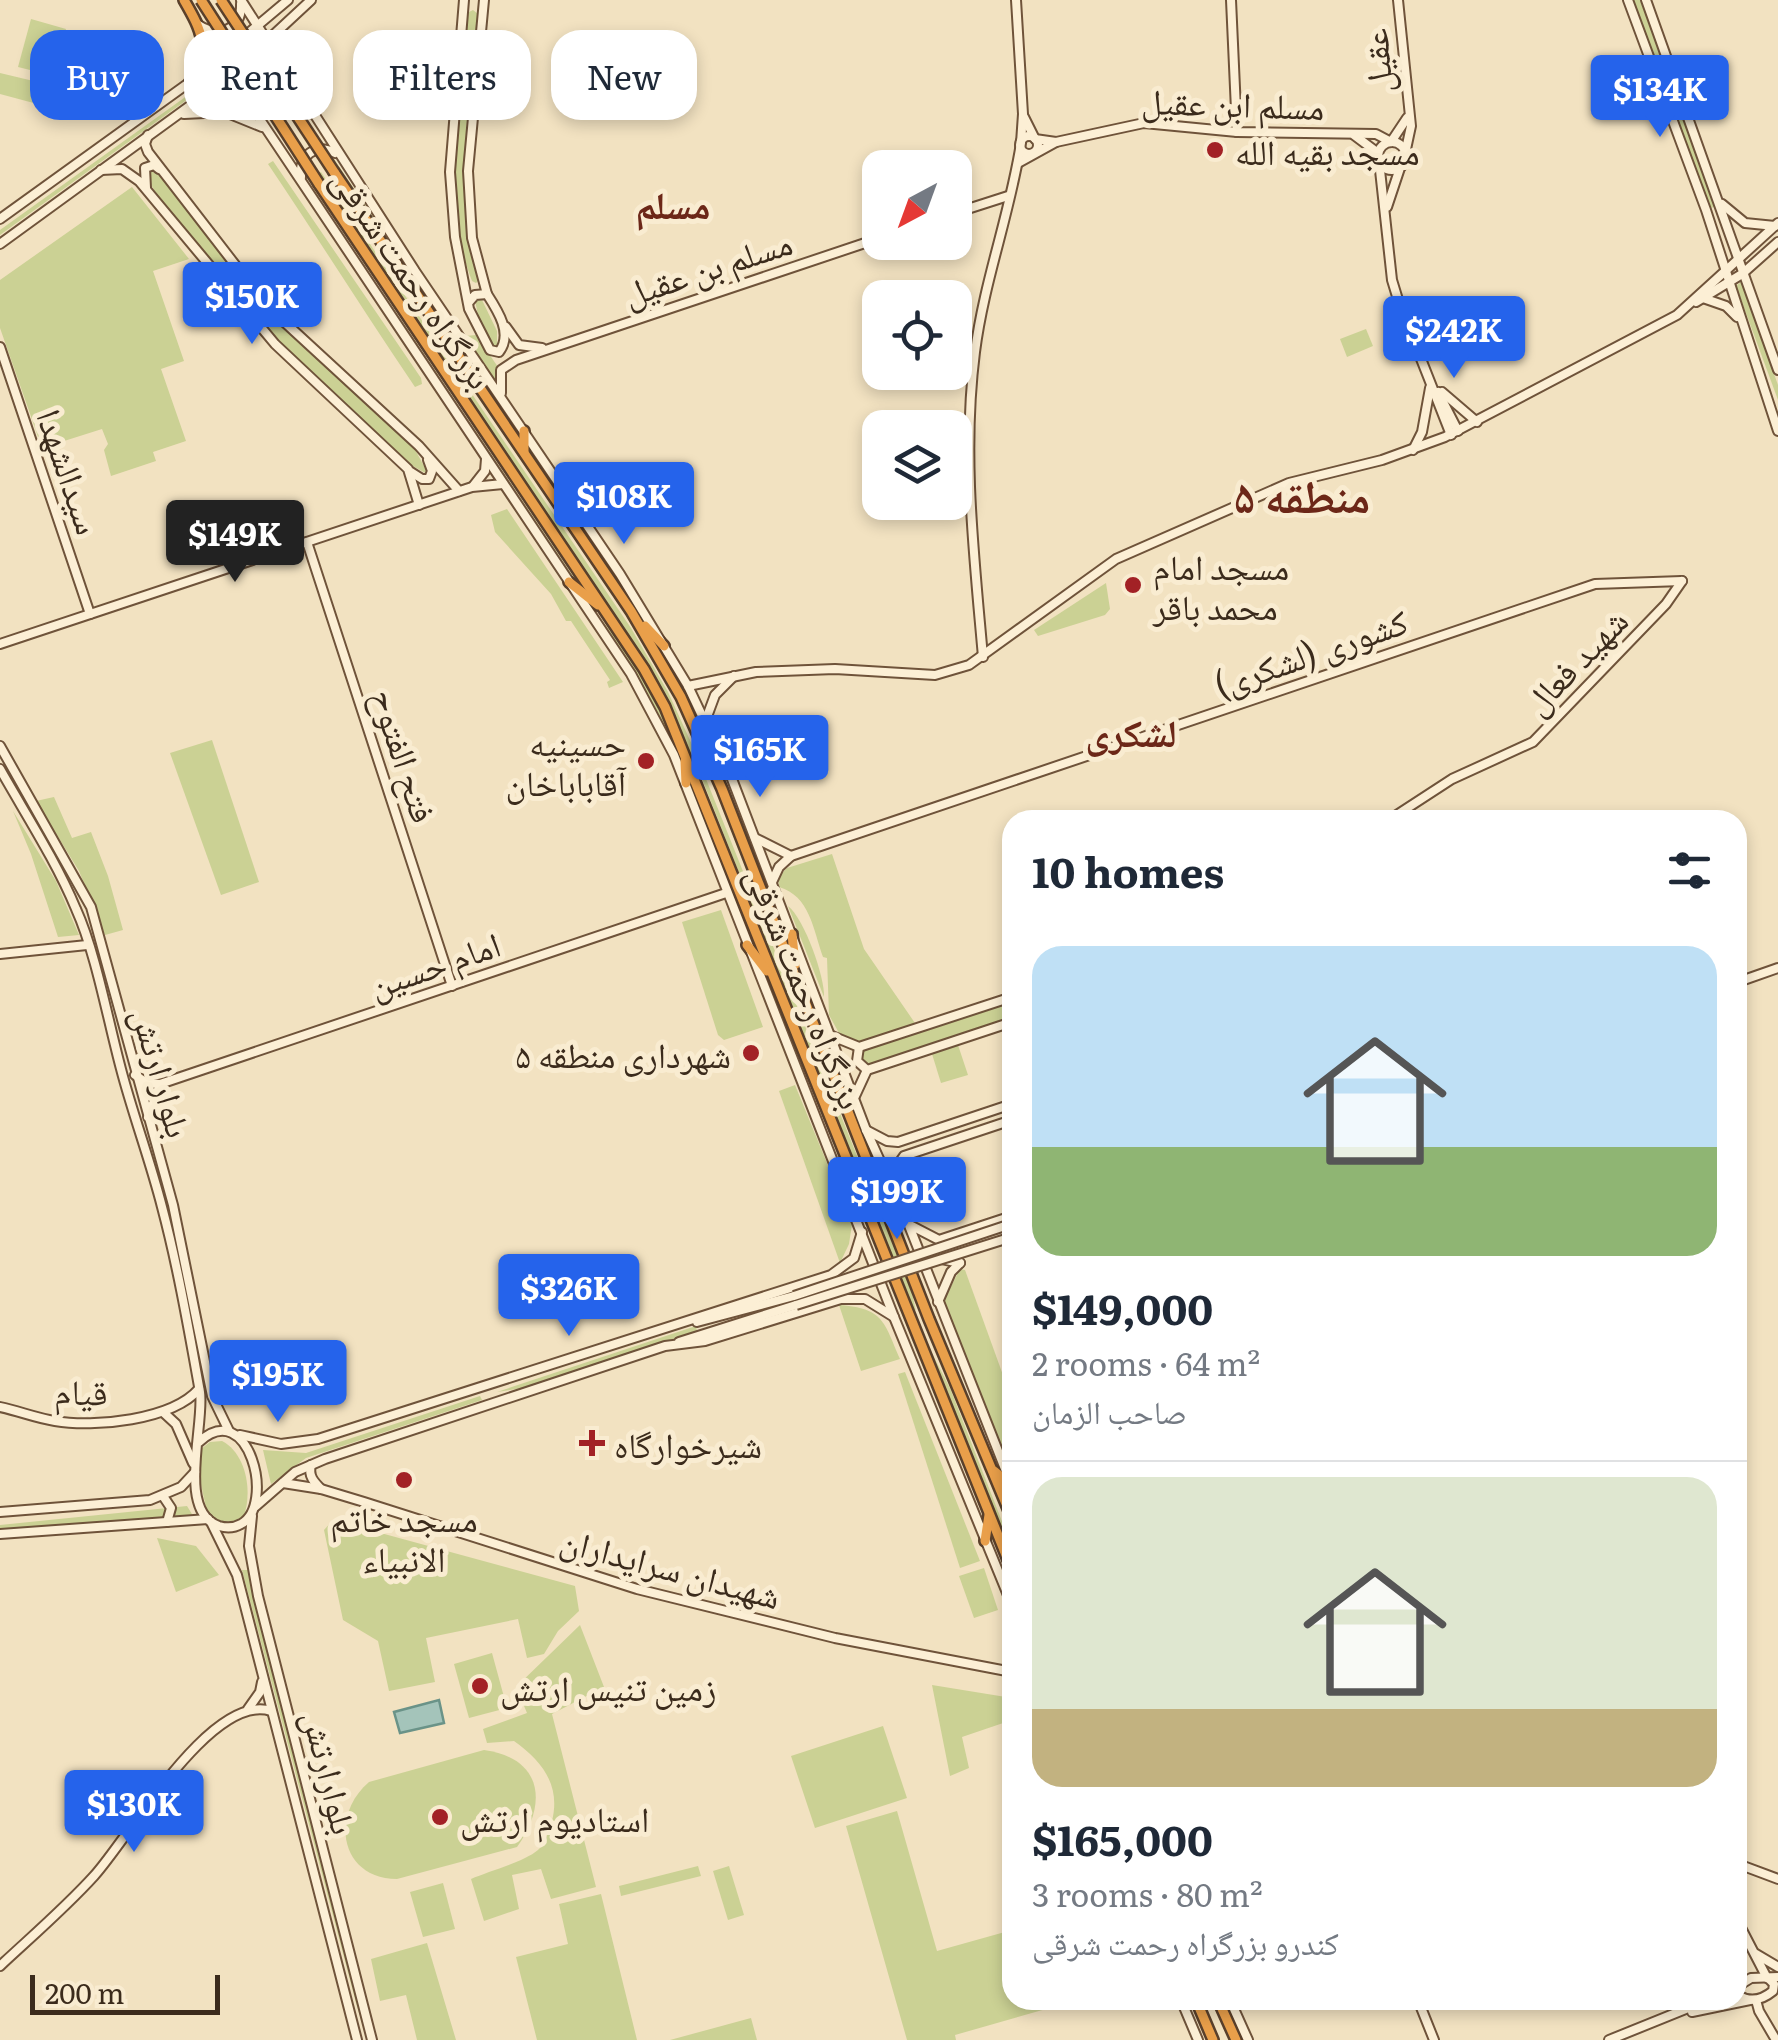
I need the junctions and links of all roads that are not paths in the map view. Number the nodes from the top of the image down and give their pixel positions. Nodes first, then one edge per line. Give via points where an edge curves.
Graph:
1 (184, 0) edge
2 (201, 0) edge
3 (222, 0) edge
4 (241, 0) edge
5 (288, 0) edge
6 (311, 0) edge
7 (1016, 0) edge
8 (1231, 0) edge
9 (1398, 0) edge
10 (1628, 0) edge
11 (1646, 0) edge
12 (464, 2) edge
13 (484, 2) edge
14 (198, 24) junction
15 (257, 26) junction
16 (199, 30) edge
17 (252, 30) edge
18 (259, 30) edge
19 (279, 30) edge
20 (184, 86) edge
21 (184, 111) edge
22 (1023, 114) junction
23 (1407, 118) junction
24 (172, 120) junction
25 (262, 120) edge
26 (317, 120) edge
27 (268, 132) junction
28 (1237, 132) junction
29 (1350, 133) junction
30 (148, 135) junction
31 (1035, 138) junction
32 (1056, 142) junction
33 (1391, 142) junction
34 (1021, 144) junction
35 (1034, 152) junction
36 (1406, 154) junction
37 (1378, 157) junction
38 (342, 160) junction
39 (1018, 163) junction
40 (1401, 166) junction
41 (101, 170) junction
42 (163, 172) junction
43 (304, 186) junction
44 (146, 189) junction
45 (1008, 196) junction
46 (1718, 200) junction
47 (972, 208) edge
48 (1706, 210) junction
49 (1386, 212) junction
50 (0, 218) edge
51 (1776, 225) edge
52 (1778, 242) edge
53 (0, 244) edge
54 (862, 244) edge
55 (1737, 259) junction
56 (1724, 269) junction
57 (1742, 274) junction
58 (464, 282) junction
59 (484, 282) junction
60 (1729, 284) junction
61 (488, 294) junction
62 (1703, 298) junction
63 (468, 303) junction
64 (1688, 306) junction
65 (500, 316) junction
66 (472, 319) junction
67 (1740, 320) junction
68 (454, 328) junction
69 (0, 347) edge
70 (551, 348) junction
71 (499, 352) junction
72 (502, 370) junction
73 (1778, 370) edge
74 (1432, 383) junction
75 (505, 403) junction
76 (1476, 422) junction
77 (524, 430) junction
78 (1778, 431) edge
79 (1455, 433) junction
80 (420, 446) junction
81 (1413, 450) junction
82 (524, 454) junction
83 (486, 459) junction
84 (408, 469) junction
85 (503, 484) junction
86 (472, 487) junction
87 (459, 491) junction
88 (419, 504) junction
89 (307, 542) junction
90 (1682, 581) joint
91 (569, 582) junction
92 (604, 610) junction
93 (631, 612) junction
94 (90, 614) junction
95 (0, 644) edge
96 (664, 646) junction
97 (983, 656) junction
98 (734, 676) junction
99 (688, 686) junction
100 (705, 722) junction
101 (0, 746) edge
102 (684, 753) junction
103 (0, 770) edge
104 (686, 783) junction
105 (1404, 810) edge
106 (754, 837) junction
107 (791, 856) junction
108 (772, 882) junction
109 (726, 893) junction
110 (792, 934) junction
111 (87, 945) junction
112 (747, 945) junction
113 (0, 954) edge
114 (1778, 968) edge
115 (796, 977) junction
116 (1747, 979) edge
117 (776, 982) junction
118 (452, 986) junction
119 (1002, 1000) edge
120 (1002, 1025) edge
121 (831, 1036) junction
122 (859, 1047) junction
123 (867, 1070) junction
124 (135, 1075) junction
125 (160, 1084) junction
126 (855, 1096) junction
127 (1002, 1108) edge
128 (148, 1116) junction
129 (978, 1116) junction
130 (1002, 1123) edge
131 (984, 1129) junction
132 (866, 1130) junction
133 (898, 1142) junction
134 (904, 1156) junction
135 (848, 1164) junction
136 (891, 1186) junction
137 (855, 1212) junction
138 (1002, 1219) edge
139 (908, 1223) junction
140 (1002, 1228) edge
141 (862, 1232) junction
142 (948, 1237) junction
143 (1002, 1239) edge
144 (831, 1276) junction
145 (841, 1299) junction
146 (795, 1300) junction
147 (938, 1302) junction
148 (894, 1318) junction
149 (929, 1319) junction
150 (913, 1325) junction
151 (664, 1329) junction
152 (665, 1346) junction
153 (486, 1385) junction
154 (199, 1389) junction
155 (492, 1404) junction
156 (0, 1407) edge
157 (200, 1408) junction
158 (217, 1408) junction
159 (163, 1412) junction
160 (233, 1433) junction
161 (199, 1442) junction
162 (1002, 1461) edge
163 (310, 1465) junction
164 (194, 1468) junction
165 (992, 1470) junction
166 (1002, 1478) edge
167 (283, 1483) junction
168 (321, 1489) junction
169 (1002, 1494) edge
170 (163, 1496) junction
171 (254, 1511) junction
172 (0, 1512) edge
173 (989, 1512) junction
174 (210, 1521) junction
175 (167, 1522) junction
176 (0, 1534) edge
177 (985, 1541) junction
178 (1002, 1545) edge
179 (254, 1573) junction
180 (237, 1575) junction
181 (1002, 1582) edge
182 (1002, 1670) edge
183 (263, 1677) junction
184 (272, 1711) junction
185 (245, 1712) junction
186 (1747, 1867) edge
187 (1778, 1879) edge
188 (1747, 1939) edge
189 (1754, 1952) junction
190 (0, 1966) edge
191 (1778, 1967) edge
192 (1772, 1978) edge
193 (1747, 1980) edge
194 (1776, 1992) edge
195 (1747, 1998) edge
196 (1753, 2000) junction
197 (1747, 2001) edge
198 (1185, 2010) edge
199 (1200, 2010) edge
200 (1223, 2010) edge
201 (1234, 2010) edge
202 (1422, 2010) edge
203 (1687, 2010) edge
204 (1699, 2010) edge
205 (1678, 2014) junction
206 (1230, 2024) junction
207 (1211, 2037) edge
208 (357, 2040) edge
209 (372, 2040) edge
210 (1198, 2040) edge
211 (1236, 2040) edge
212 (1247, 2040) edge
213 (1434, 2040) edge
214 (1609, 2040) edge
215 (1776, 2040) edge

1 - 14 highway
2 - 92 highway, بزرگراه رحمت شرقی, bridge
3 - 82 highway, بزرگراه رحمت شرقی, bridge
4 - 14 main road via 241,16 227,30 210,32
4 - 15 main road
5 - 15 main road
6 - 19 main road
7 - 22 main road
8 - 28 main road
9 - 23 main road, عقیل
10 - 48 main road
11 - 46 main road
12 - 13 main road
12 - 58 main road via 450,172
13 - 59 main road via 468,171 472,238
14 - 16 highway
15 - 17 main road
15 - 18 main road
20 - 50 main road
21 - 24 main road
22 - 31 main road
22 - 34 main road
23 - 33 main road
23 - 36 main road, عقیل
24 - 27 main road via 225,112
24 - 30 main road
25 - 27 main road
26 - 38 main road
27 - 43 main road
28 - 29 main road, مسلم ابن عقیل
28 - 32 main road, مسلم ابن عقیل via 1144,123
29 - 33 main road, مسلم ابن عقیل
29 - 37 main road
30 - 41 main road
30 - 42 main road via 148,152
31 - 32 main road
31 - 34 main road
31 - 35 main road
32 - 35 main road
33 - 36 main road
33 - 37 main road
34 - 35 main road
34 - 39 main road
35 - 39 main road
36 - 40 main road
37 - 40 main road via 1388,169
37 - 49 main road
38 - 43 main road via 325,149 308,153 301,164
38 - 68 main road
39 - 45 main road
40 - 49 main road
41 - 44 main road via 122,169
41 - 53 main road
42 - 44 main road via 144,168
42 - 80 main road via 267,306
43 - 83 main road
44 - 84 main road via 274,344
45 - 47 main road
45 - 97 main road via 981,318 968,422
46 - 48 main road via 1717,213
46 - 51 main road via 1745,223
46 - 55 main road
48 - 56 main road
49 - 74 main road via 1392,280
51 - 55 main road
52 - 57 main road
54 - 70 main road, مسلم بن عقیل
55 - 56 main road
55 - 57 main road
56 - 60 main road
56 - 64 main road
57 - 60 main road
57 - 73 main road
58 - 59 main road via 474,288
58 - 63 main road
59 - 61 main road
60 - 62 main road
60 - 67 main road
61 - 63 main road via 475,294
61 - 65 main road
62 - 64 main road
62 - 67 main road
63 - 66 main road
64 - 76 main road
65 - 70 main road via 520,345
65 - 71 main road via 506,336
66 - 68 main road via 466,331
66 - 71 main road via 490,350
67 - 78 main road
68 - 75 main road
69 - 94 main road, سیدالشهدا
70 - 72 main road, مسلم بن عقیل
71 - 72 main road
72 - 75 main road
74 - 76 main road
74 - 79 main road
74 - 81 main road
75 - 77 main road
76 - 79 main road
77 - 82 highway
77 - 96 main road
79 - 81 main road
80 - 84 main road via 431,476 422,479
80 - 87 main road
81 - 97 main road via 1289,483 1116,559
82 - 93 highway, بزرگراه رحمت شرقی
83 - 85 main road
83 - 86 main road
84 - 88 main road
85 - 86 main road
85 - 91 main road
86 - 87 main road
87 - 88 main road
88 - 89 main road
89 - 94 main road
89 - 118 main road, فتح الفتوح
90 - 105 main road, شهید فعال via 1534,742 1452,779
90 - 107 main road, کشوری (لشکری) via 1594,584
91 - 92 highway
91 - 104 main road via 636,683
92 - 102 highway, بزرگراه رحمت شرقی via 644,669
93 - 96 highway
93 - 115 highway, بزرگراه رحمت شرقی via 682,697
94 - 95 main road
96 - 99 main road
97 - 98 main road via 935,674 834,669
98 - 99 main road
98 - 100 main road via 715,695
99 - 100 main road
100 - 106 main road
101 - 124 main road, بلوار ارتش via 90,907
102 - 104 highway
102 - 117 highway, بزرگراه رحمت شرقی
103 - 111 main road, بلوار ارتش via 68,891
104 - 109 main road
106 - 107 main road
106 - 108 main road
107 - 108 main road
108 - 110 main road
109 - 112 main road
109 - 118 main road, امام حسین
110 - 115 highway
110 - 121 main road
111 - 113 main road
111 - 154 main road, بلوار ارتش via 162,1208
112 - 117 highway
112 - 137 main road
114 - 116 main road
115 - 149 highway, بزرگراه رحمت شرقی
117 - 135 highway, بزرگراه رحمت شرقی
118 - 125 main road, امام حسین
119 - 122 main road
120 - 123 main road
121 - 122 main road
121 - 126 main road
122 - 123 main road via 857,1062
123 - 126 main road
124 - 125 main road
124 - 128 main road, بلوار ارتش
125 - 128 main road
126 - 132 main road
127 - 129 main road
128 - 158 main road, بلوار ارتش
129 - 131 main road
129 - 133 main road
130 - 131 main road
131 - 134 main road
132 - 133 main road
132 - 136 main road
133 - 134 main road
134 - 136 main road
135 - 137 highway
135 - 150 highway, بزرگراه رحمت شرقی
136 - 139 main road
137 - 141 main road
138 - 142 main road
139 - 142 main road via 932,1239
139 - 147 main road
140 - 146 main road, bridge
141 - 144 main road via 854,1258
141 - 148 main road
142 - 147 main road via 938,1254 960,1263
143 - 146 main road, bridge
144 - 145 main road via 854,1282 855,1290
144 - 151 main road
145 - 148 main road via 865,1299
145 - 152 main road via 705,1341
146 - 151 main road
146 - 152 main road
147 - 162 main road
148 - 177 main road
149 - 150 highway
149 - 165 highway, بزرگراه رحمت شرقی
150 - 173 highway, بزرگراه رحمت شرقی
151 - 153 main road
152 - 155 main road
153 - 155 main road
153 - 160 main road via 300,1443
154 - 157 main road, بلوار ارتش
154 - 159 main road, قیام
155 - 163 main road
156 - 159 main road, قیام via 84,1424
157 - 158 main road via 208,1419
157 - 161 main road, بلوار ارتش
158 - 160 main road, بلوار ارتش
159 - 164 main road via 176,1424
160 - 161 main road via 218,1431
160 - 171 main road via 250,1455
161 - 164 main road
163 - 167 main road
163 - 168 main road
164 - 170 main road
164 - 174 main road
165 - 166 highway
165 - 169 highway, بزرگراه رحمت شرقی
167 - 168 main road, شهیدان سرایداران
167 - 171 main road
168 - 182 main road, شهیدان سرایداران via 636,1589 834,1638
170 - 172 main road
170 - 175 main road via 170,1508
171 - 174 main road via 233,1528
171 - 179 main road, بلوارارتش
173 - 177 highway
173 - 178 highway, بزرگراه رحمت شرقی
174 - 175 main road
174 - 180 main road
175 - 176 main road
177 - 181 main road
179 - 180 main road via 245,1564
179 - 209 main road, بلوارارتش
180 - 183 main road
183 - 184 main road
183 - 185 main road
184 - 185 main road
184 - 208 main road
185 - 190 main road via 197,1744 96,1874
186 - 187 main road
188 - 189 main road
189 - 191 main road
189 - 192 main road
192 - 193 main road
192 - 194 main road
194 - 196 main road
195 - 196 main road
196 - 197 main road
196 - 215 main road
198 - 210 main road
199 - 207 highway
200 - 206 highway
201 - 212 main road
202 - 213 main road
203 - 205 main road
204 - 205 main road
205 - 214 main road
206 - 211 highway
206 - 212 highway

